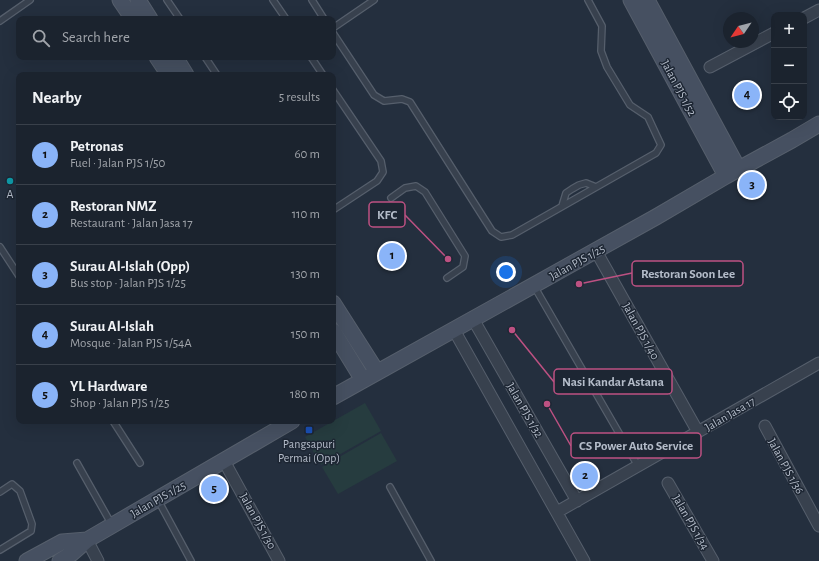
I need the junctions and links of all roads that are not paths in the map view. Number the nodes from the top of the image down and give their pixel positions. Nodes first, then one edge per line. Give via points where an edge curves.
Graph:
1 (30, 0) edge
2 (120, 0) edge
3 (138, 0) edge
4 (167, 0) edge
5 (273, 0) edge
6 (312, 0) edge
7 (374, 0) edge
8 (588, 0) edge
9 (631, 0) edge
10 (647, 0) edge
11 (819, 10) edge
12 (131, 16) edge
13 (148, 16) edge
14 (178, 16) edge
15 (284, 16) edge
16 (322, 16) edge
17 (807, 16) edge
18 (0, 20) edge
19 (336, 26) edge
20 (771, 36) edge
21 (336, 38) edge
22 (159, 60) edge
23 (177, 60) edge
24 (207, 60) edge
25 (313, 60) edge
26 (710, 67) dead end
27 (167, 72) edge
28 (184, 72) edge
29 (215, 72) edge
30 (321, 72) edge
31 (336, 94) edge
32 (819, 124) edge
33 (733, 173) junction
34 (596, 187) junction
35 (391, 198) dead end
36 (562, 206) junction
37 (336, 208) edge
38 (0, 246) edge
39 (596, 251) junction
40 (16, 271) edge
41 (447, 278) dead end
42 (534, 285) junction
43 (336, 308) edge
44 (473, 319) junction
45 (454, 330) junction
46 (336, 336) edge
47 (819, 363) edge
48 (377, 372) junction
49 (363, 380) junction
50 (336, 395) edge
51 (115, 424) edge
52 (287, 424) edge
53 (765, 426) dead end
54 (698, 432) junction
55 (224, 460) junction
56 (77, 463) dead end
57 (140, 463) dead end
58 (638, 466) junction
59 (668, 483) dead end
60 (390, 487) dead end
61 (0, 492) edge
62 (158, 500) junction
63 (577, 501) junction
64 (557, 512) junction
65 (112, 526) junction
66 (819, 526) edge
67 (86, 540) junction
68 (0, 550) edge
69 (27, 561) edge
70 (60, 561) edge
71 (98, 561) edge
72 (191, 561) edge
73 (279, 561) edge
74 (431, 561) edge
75 (584, 561) edge
76 (713, 561) edge

1 - 18 lane
2 - 12 main road
3 - 13 main road
4 - 14 lane
5 - 15 lane
6 - 16 lane
7 - 19 lane
8 - 34 lane via 602,26 601,51 607,67 630,105 648,117 661,145 656,153
9 - 33 main road, Jalan PJS 1/52
10 - 33 main road, Jalan PJS 1/52
11 - 17 street
20 - 26 street
21 - 36 lane via 374,95 384,101 402,99 410,102 492,231 501,237 512,235
22 - 27 main road
23 - 28 main road
24 - 29 lane
25 - 30 lane
31 - 37 lane via 381,161 383,172 377,181
32 - 33 main road, Jalan PJS 1/25
33 - 39 main road, Jalan PJS 1/25
34 - 36 lane
34 - 36 lane via 579,185 566,193
35 - 41 lane via 405,188 416,186 425,192 465,256 463,267
38 - 40 lane
39 - 42 main road, Jalan PJS 1/25
39 - 54 street, Jalan PJS 1/40
42 - 44 main road, Jalan PJS 1/25
42 - 58 lane
43 - 48 main road
44 - 45 main road, Jalan PJS 1/25
44 - 63 street, Jalan PJS 1/32
45 - 48 main road, Jalan PJS 1/25
45 - 64 street, Jalan PJS 1/32
46 - 49 main road
47 - 54 street, Jalan Jasa 17
48 - 49 main road, Jalan PJS 1/25
49 - 50 main road, Jalan PJS 1/25
51 - 57 lane
52 - 55 main road, Jalan PJS 1/25
53 - 66 street, Jalan PJS 1/36
54 - 58 street, Jalan Jasa 17
55 - 62 main road, Jalan PJS 1/25
55 - 73 street, Jalan PJS 1/30
56 - 65 lane
58 - 63 street, Jalan Jasa 17
59 - 76 street, Jalan PJS 1/34
60 - 74 lane
61 - 68 lane via 12,484 20,492 32,524 31,531
62 - 65 main road, Jalan PJS 1/25
62 - 72 lane
63 - 64 street, Jalan Jasa 17
64 - 75 street, Jalan PJS 1/32
65 - 67 main road, Jalan PJS 1/25
67 - 69 main road, Jalan PJS 1/25 via 62,542
67 - 70 main road, Jalan PJS 1/25
67 - 71 street

